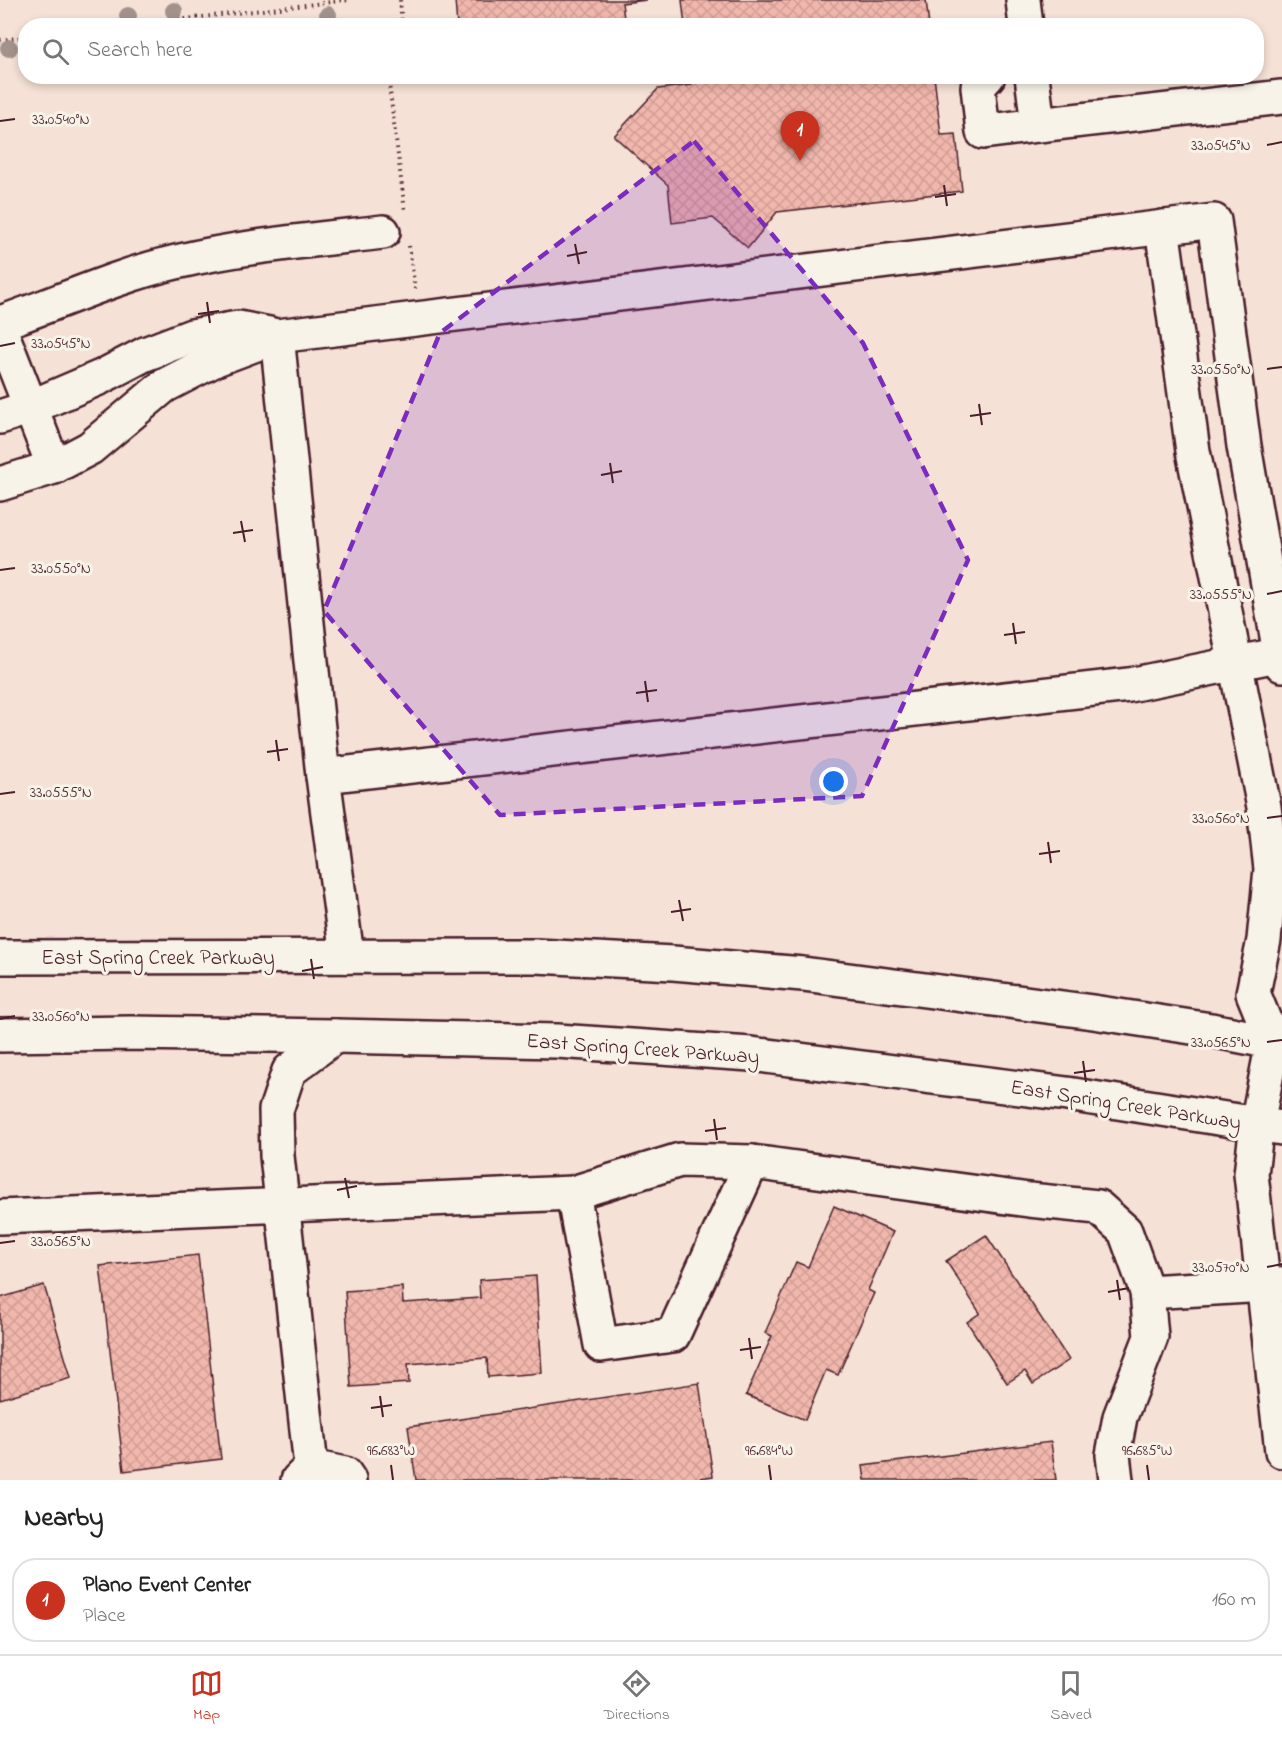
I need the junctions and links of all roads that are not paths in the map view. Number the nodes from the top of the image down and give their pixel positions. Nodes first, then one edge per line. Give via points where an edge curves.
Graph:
1 (1023, 0) edge
2 (1025, 18) edge
3 (981, 84) edge
4 (1033, 84) edge
5 (1282, 97) edge
6 (1038, 125) junction
7 (1162, 227) junction
8 (400, 232) road end
9 (0, 323) edge
10 (0, 329) edge
11 (277, 336) junction
12 (31, 407) junction
13 (0, 417) edge
14 (54, 467) junction
15 (0, 484) edge
16 (1281, 658) edge
17 (1234, 664) junction
18 (323, 776) junction
19 (347, 956) junction
20 (0, 957) edge
21 (0, 1035) edge
22 (335, 1035) junction
23 (1279, 1039) edge
24 (1270, 1126) edge
25 (753, 1162) junction
26 (573, 1192) junction
27 (283, 1206) junction
28 (0, 1216) edge
29 (1273, 1285) edge
30 (1147, 1292) junction
31 (1282, 1451) edge
32 (304, 1474) edge
33 (349, 1480) edge
34 (1116, 1480) edge

1 - 2 main road
3 - 6 main road via 983,132
4 - 6 main road
5 - 6 main road
7 - 11 main road
7 - 16 main road via 1214,221 1244,446
7 - 17 main road via 1193,451
8 - 9 main road via 230,251 175,262
10 - 12 main road
11 - 12 main road via 238,328 192,336
11 - 14 main road via 216,359 164,386 90,448
11 - 18 main road
12 - 13 main road
12 - 14 main road
14 - 15 main road
16 - 17 main road
17 - 18 main road via 1129,685
17 - 23 main road via 1252,738 1271,869 1264,940 1253,993
18 - 19 main road
19 - 20 main road, East Spring Creek Parkway
19 - 23 main road, East Spring Creek Parkway via 536,956 803,974
21 - 22 main road, East Spring Creek Parkway
22 - 24 main road, East Spring Creek Parkway via 557,1041 751,1054 986,1083
22 - 27 main road via 289,1071 276,1110
23 - 24 main road
24 - 29 main road via 1251,1174
25 - 26 main road via 680,1160
25 - 26 main road via 673,1335 602,1345
25 - 30 main road via 1098,1207 1125,1231
26 - 27 main road
27 - 28 main road
27 - 32 main road
29 - 30 main road
29 - 31 main road
30 - 34 main road via 1151,1337 1120,1417 1113,1455
32 - 33 main road via 345,1474

